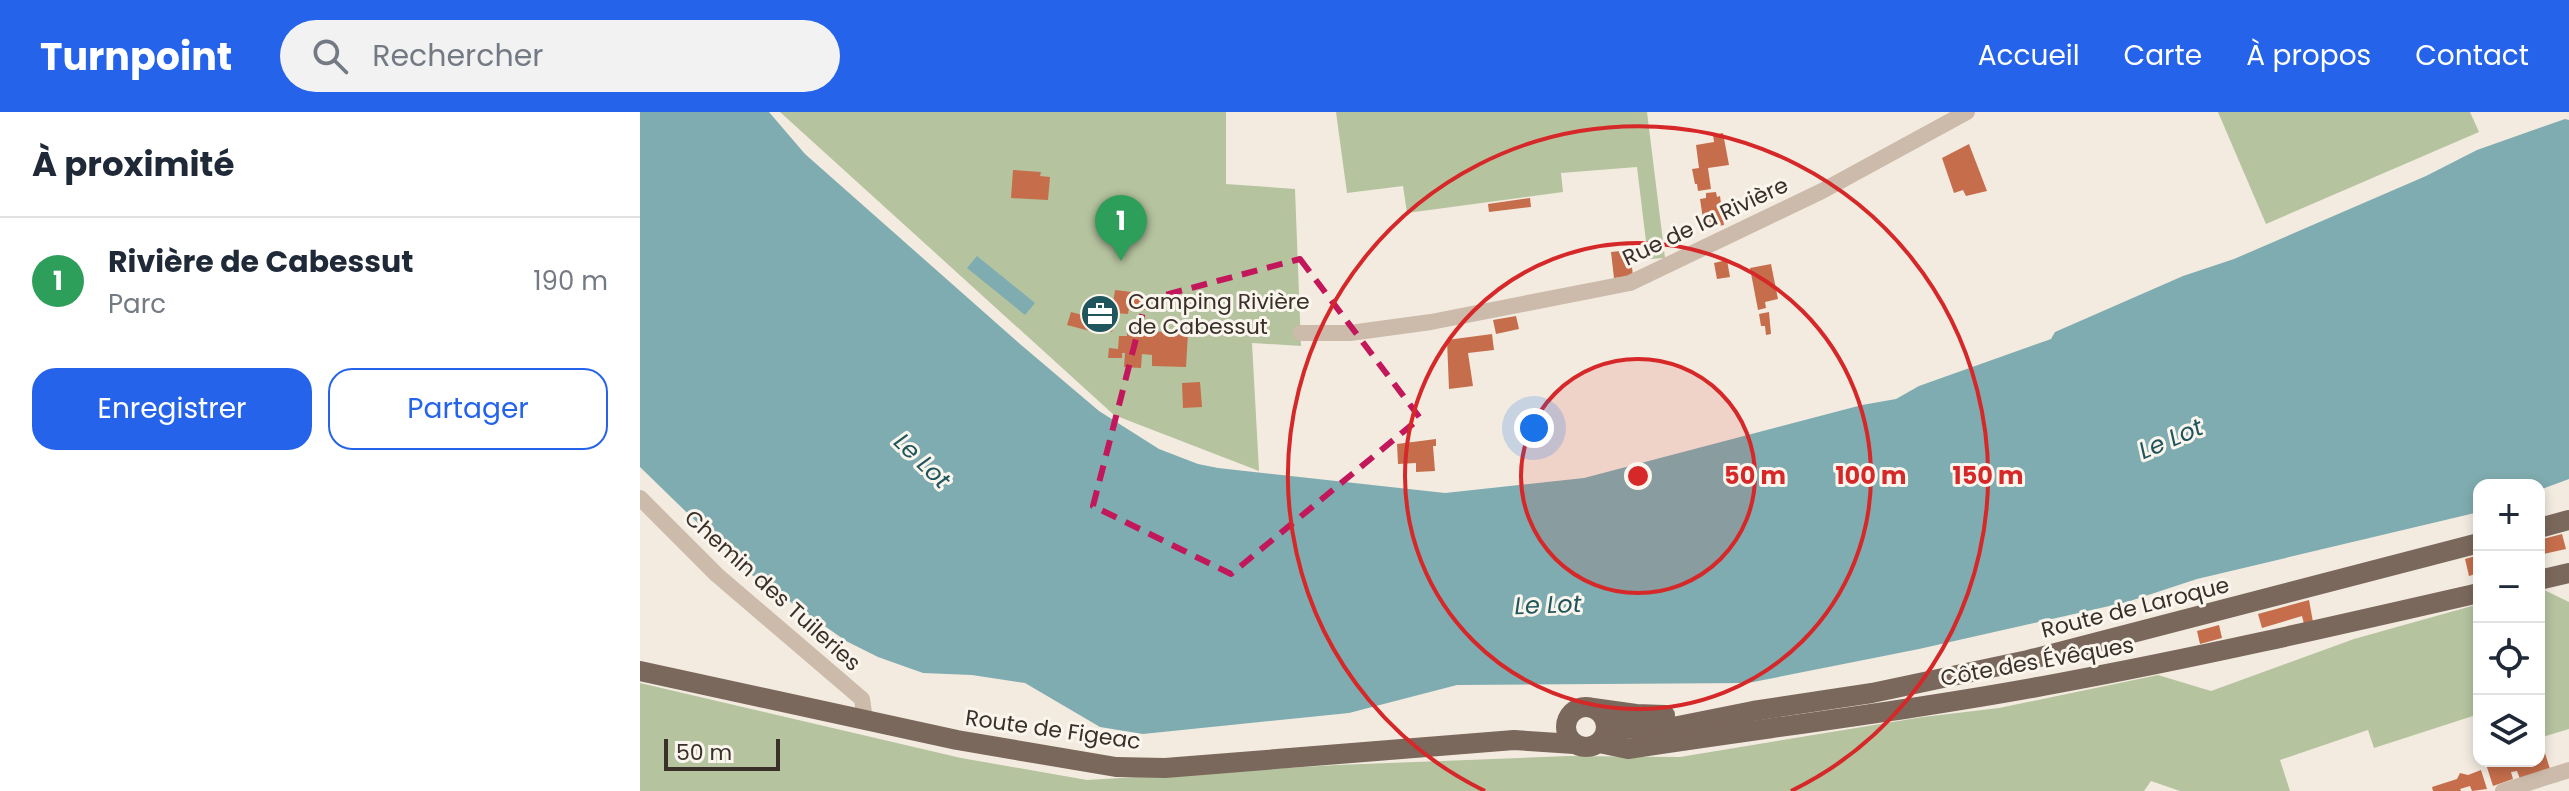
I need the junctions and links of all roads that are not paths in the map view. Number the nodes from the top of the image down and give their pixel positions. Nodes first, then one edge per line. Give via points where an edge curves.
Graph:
1 (1967, 112) edge
2 (1301, 333) dead end
3 (640, 498) edge
4 (2569, 520) edge
5 (2545, 526) edge
6 (2473, 545) edge
7 (2569, 573) edge
8 (2545, 579) edge
9 (2473, 594) edge
10 (640, 671) edge
11 (1593, 708) junction
12 (1753, 711) junction
13 (865, 720) junction
14 (1567, 722) junction
15 (1603, 737) junction
16 (1514, 740) junction
17 (1574, 744) junction
18 (2569, 770) edge
19 (2503, 791) edge

1 - 2 street, Rue de la Rivière via 1822,191 1630,283 1433,322 1350,333
3 - 13 street, Chemin des Tuileries via 717,575 862,699
4 - 5 main road
6 - 12 main road, Route de Laroque via 2028,660 1872,693
7 - 8 main road
9 - 15 main road, Côte des Évêques via 2199,655 1938,704 1628,749
10 - 13 main road, Route de Figeac
11 - 12 main road, Route de Laroque via 1669,715
11 - 14 main road via 1580,708
11 - 15 main road via 1604,717
12 - 15 main road, Route de Laroque
13 - 16 main road, Route de Figeac via 1116,767 1165,768
14 - 16 main road, Route de Figeac
14 - 17 main road
15 - 17 main road via 1586,748
16 - 17 main road, Route de Figeac
18 - 19 street

